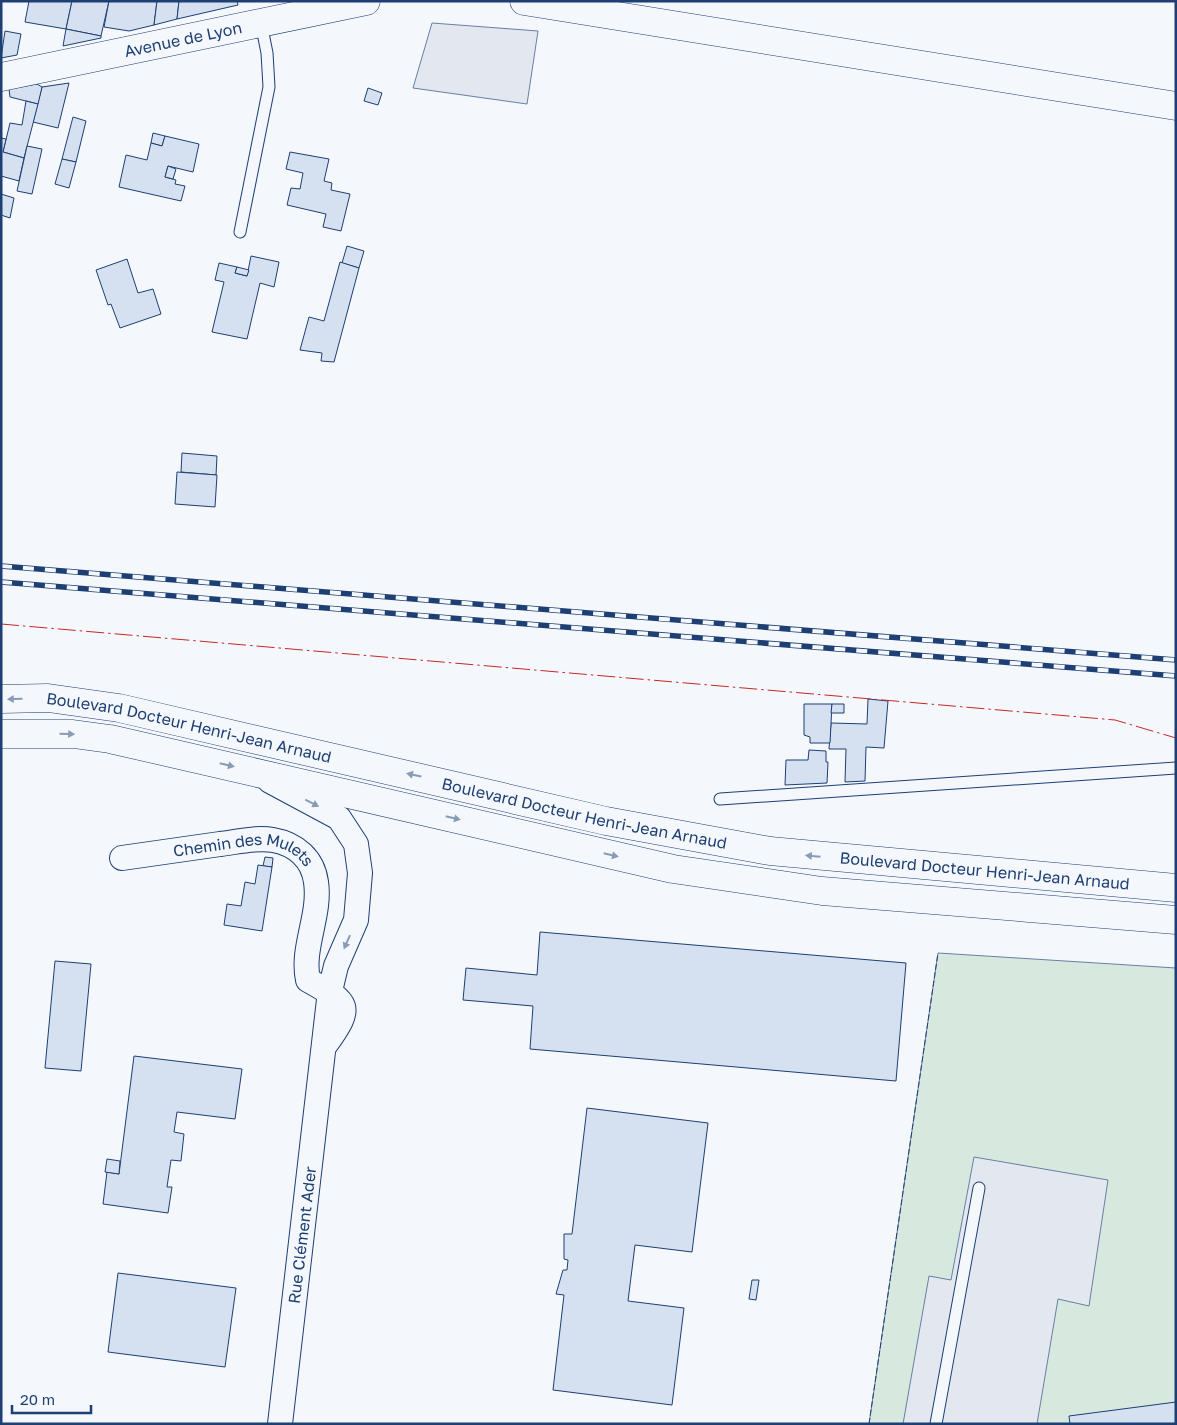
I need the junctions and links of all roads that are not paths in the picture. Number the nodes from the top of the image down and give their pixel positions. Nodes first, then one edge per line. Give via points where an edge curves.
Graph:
1 (366, 1) edge
2 (524, 1) edge
3 (261, 23) junction
4 (1, 77) edge
5 (1176, 106) edge
6 (240, 232) dead end
7 (1, 699) edge
8 (1, 734) edge
9 (1176, 768) edge
10 (254, 771) junction
11 (720, 799) dead end
12 (122, 858) dead end
13 (1176, 888) edge
14 (1176, 920) edge
15 (330, 991) junction
16 (979, 1188) dead end
17 (280, 1424) edge
18 (936, 1424) edge

1 - 3 main road, Avenue de Lyon
2 - 5 main road
3 - 4 main road, Avenue de Lyon
3 - 6 lane via 268,53 269,87
13 -> 7 main road, Boulevard Docteur Henri-Jean Arnaud via 770,851 606,821 119,708 48,698
8 -> 10 main road, Boulevard Docteur Henri-Jean Arnaud via 73,734 110,739
9 - 11 lane
10 -> 14 main road, Boulevard Docteur Henri-Jean Arnaud via 673,869 822,891
10 -> 15 street via 339,818 356,844 360,873 356,920 336,966
12 - 15 street, Chemin des Mulets via 258,839 288,844 305,856 313,867 316,883 316,908 305,967 308,980
15 - 17 street, Rue Clément Ader via 345,1015 324,1047
16 - 18 lane

